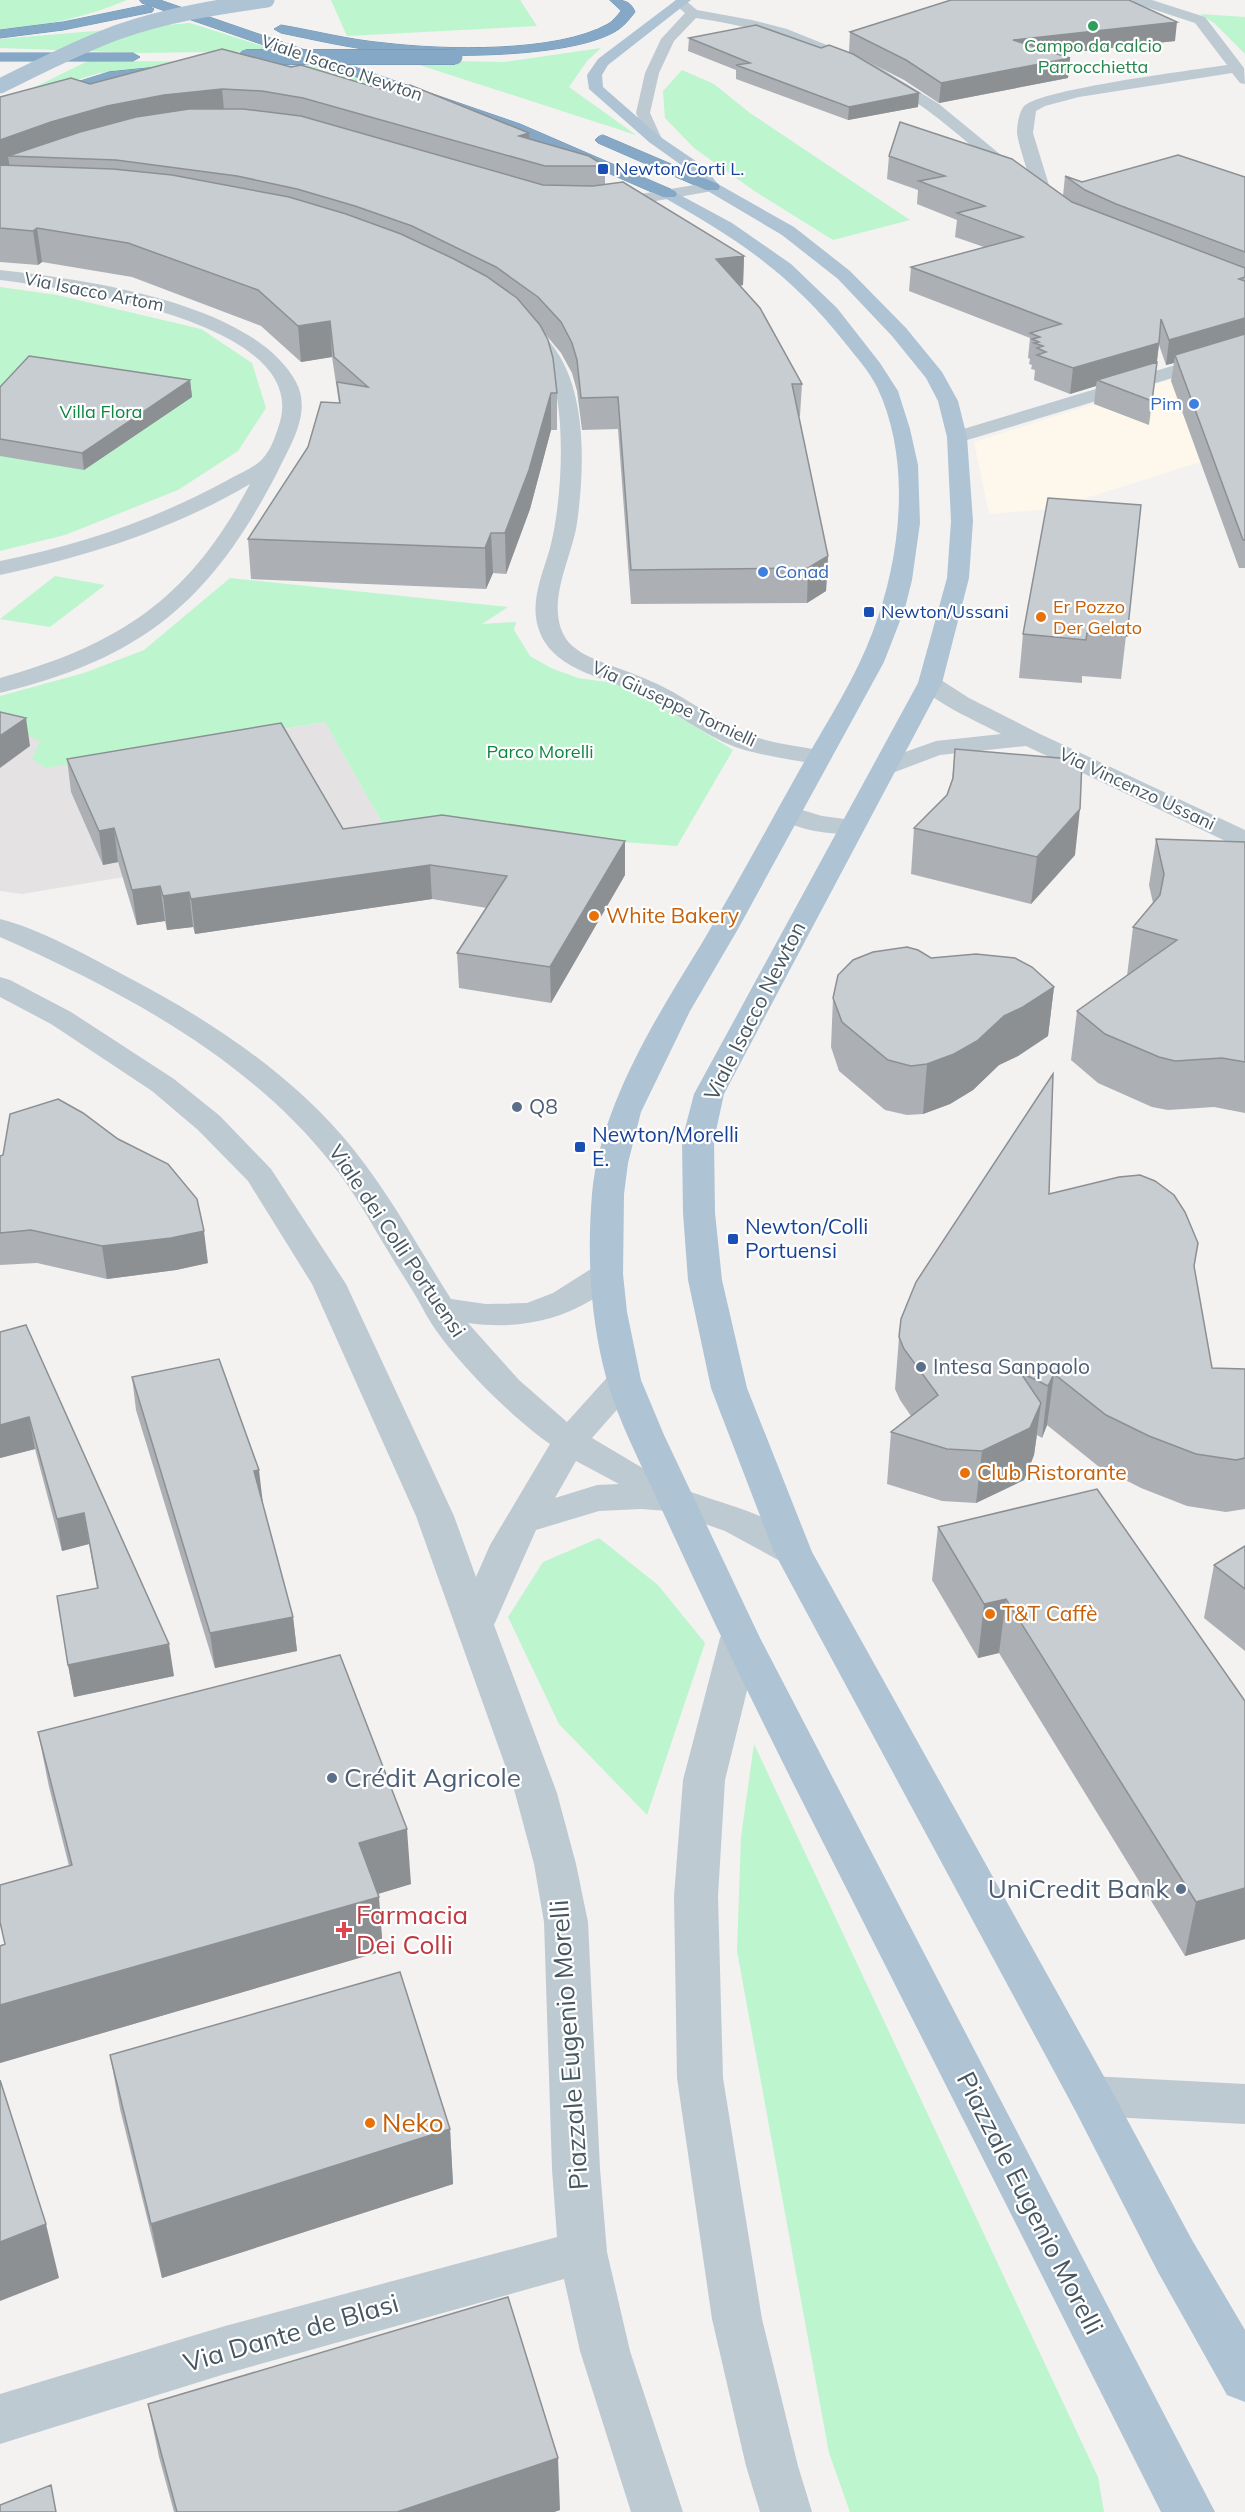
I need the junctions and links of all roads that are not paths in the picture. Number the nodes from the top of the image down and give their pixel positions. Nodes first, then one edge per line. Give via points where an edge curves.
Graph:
1 (179, 0) edge
2 (198, 0) edge
3 (267, 0) edge
4 (617, 0) edge
5 (1139, 0) edge
6 (682, 2) edge
7 (147, 4) edge
8 (693, 14) junction
9 (251, 19) dead end
10 (641, 31) junction
11 (0, 34) edge
12 (0, 57) edge
13 (0, 72) edge
14 (277, 72) edge
15 (409, 72) dead end
16 (1241, 74) edge
17 (352, 86) edge
18 (0, 87) edge
19 (0, 111) edge
20 (515, 127) junction
21 (590, 135) dead end
22 (654, 139) junction
23 (712, 186) junction
24 (669, 194) junction
25 (1044, 195) junction
26 (736, 200) junction
27 (586, 207) edge
28 (692, 207) junction
29 (1058, 207) edge
30 (0, 274) edge
31 (509, 316) edge
32 (1245, 350) edge
33 (957, 436) junction
34 (273, 461) junction
35 (0, 568) edge
36 (930, 683) junction
37 (0, 686) edge
38 (1029, 738) junction
39 (819, 757) junction
40 (886, 767) junction
41 (789, 814) junction
42 (851, 827) junction
43 (1245, 840) edge
44 (0, 927) edge
45 (0, 986) edge
46 (606, 1274) junction
47 (438, 1307) junction
48 (624, 1380) junction
49 (569, 1442) junction
50 (675, 1500) junction
51 (524, 1521) junction
52 (793, 1552) junction
53 (475, 1625) junction
54 (740, 1638) junction
55 (1091, 2096) junction
56 (1245, 2104) edge
57 (583, 2252) junction
58 (1245, 2378) edge
59 (0, 2419) edge
60 (657, 2512) edge
61 (786, 2512) edge
62 (1189, 2512) edge

1 - 7 main road
2 - 9 highway, Viale Isacco Newton
3 - 18 main road, bridge via 196,12 131,29 87,45
4 - 15 highway, Viale Isacco Newton via 628,12 613,29 585,38 520,48 406,50 275,27
5 - 16 street via 1200,20
6 - 8 street
6 - 10 main road
7 - 11 highway via 63,27
7 - 13 main road
7 - 20 highway, Viale Isacco Newton
8 - 22 street via 668,39 652,73 643,113
8 - 25 street via 726,18 775,32 858,62 921,99
10 - 14 highway, bridge via 563,51 238,61
10 - 22 main road via 597,68 593,82 611,104
12 - 19 highway via 191,63 109,76
16 - 25 street via 1079,93 1030,109 1025,133
17 - 20 highway
20 - 24 highway, Viale Isacco Newton
21 - 23 highway, Viale Isacco Newton
22 - 23 main road via 697,169
23 - 24 street
23 - 26 main road, Viale Isacco Newton
24 - 27 street
24 - 28 main road, Viale Isacco Newton
25 - 29 street
26 - 28 street
26 - 33 main road, Viale Isacco Newton via 809,246 875,306 935,376 948,401
28 - 39 main road, Viale Isacco Newton via 760,249 810,291 882,378 897,414 906,453 910,499 910,538 903,575 888,627 872,662
30 - 34 street, Via Isacco Artom via 82,286 162,304 248,343 275,365 292,396 292,415
31 - 39 street, Via Giuseppe Tornielli via 536,338 554,360 567,401 569,478 564,538 547,591 552,635 560,647 580,660 654,691 744,741
32 - 33 street
33 - 36 main road, Viale Isacco Newton via 962,522 958,578
34 - 35 street via 208,501 144,528 79,550
34 - 37 street, Via Isacco Artom via 248,511 213,562 156,617 101,650
36 - 38 street, Via Vincenzo Ussani
36 - 40 main road, Viale Isacco Newton
38 - 40 street via 936,748
38 - 43 street, Via Vincenzo Ussani
39 - 41 main road, Viale Isacco Newton
40 - 42 main road, Viale Isacco Newton
41 - 42 street via 819,824
41 - 46 main road, Viale Isacco Newton via 675,1011 626,1112 612,1163
42 - 52 main road, Viale Isacco Newton via 709,1094 698,1140 705,1280 716,1338 729,1388
44 - 47 street, Viale dei Colli Portuensi via 171,1013 269,1082 344,1157
45 - 53 street via 61,1018 163,1085 209,1123 261,1176 329,1284 435,1516
46 - 47 street via 582,1293 541,1312 466,1313
46 - 48 main road, Viale Isacco Newton
47 - 49 street, Viale dei Colli Portuensi via 482,1363
48 - 49 street
48 - 50 main road, Piazzale Eugenio Morelli
49 - 50 street, Viale dei Colli Portuensi
49 - 51 street
50 - 51 street via 641,1496 597,1498
50 - 52 street, Viale dei Colli Portuensi via 743,1524
50 - 54 main road, Piazzale Eugenio Morelli
51 - 53 street via 509,1545
52 - 55 main road
53 - 57 street, Piazzale Eugenio Morelli via 536,1793 566,1923
54 - 61 street via 704,1780 696,1896 700,2078 736,2319
54 - 62 main road, Piazzale Eugenio Morelli
55 - 56 street
55 - 58 main road
57 - 59 street, Via Dante de Blasi via 225,2350
57 - 60 street, Piazzale Eugenio Morelli via 605,2351

